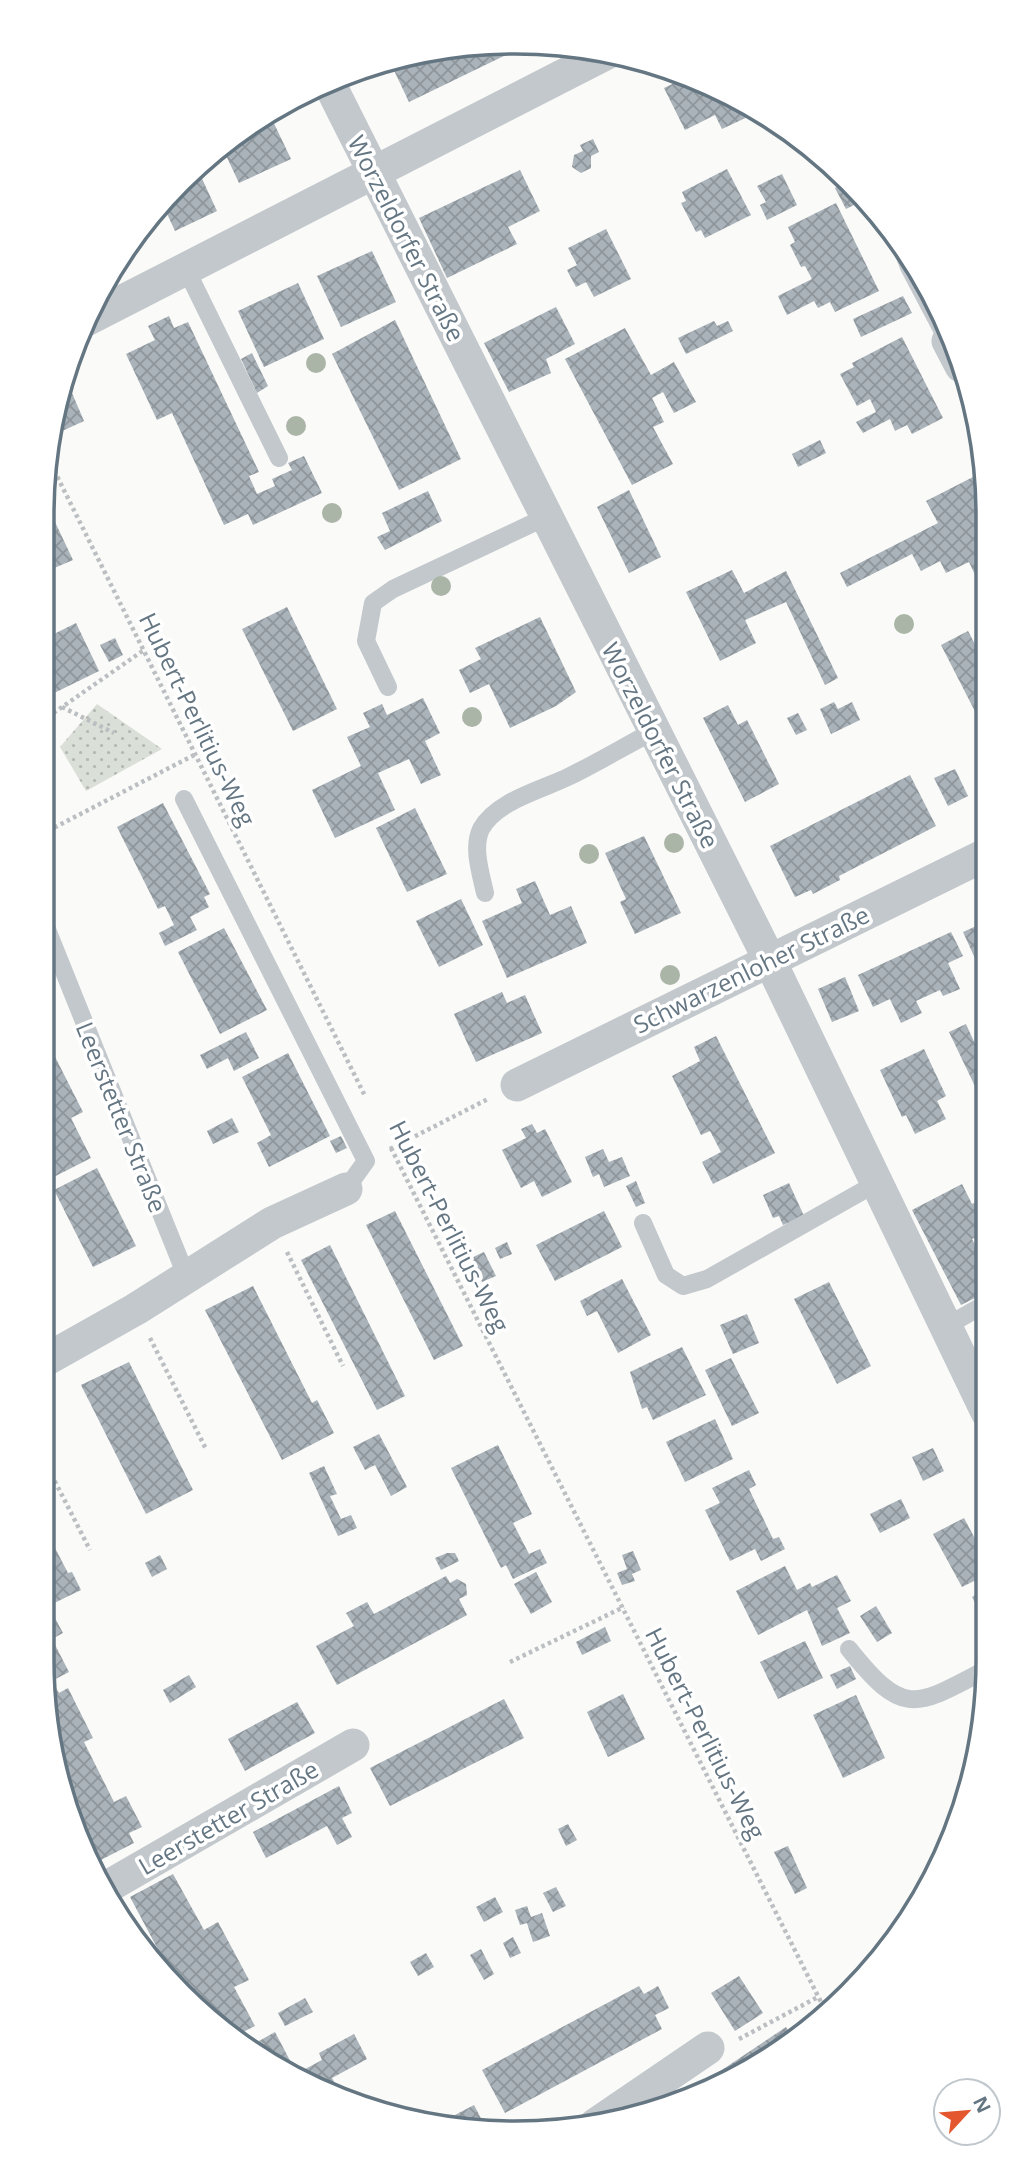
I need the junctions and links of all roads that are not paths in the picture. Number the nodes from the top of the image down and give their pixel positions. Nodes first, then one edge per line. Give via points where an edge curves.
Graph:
1 (592, 61) edge
2 (333, 92) edge
3 (374, 170) junction
4 (185, 267) junction
5 (102, 312) edge
6 (279, 458) dead end
7 (546, 516) junction
8 (388, 687) dead end
9 (654, 731) junction
10 (184, 799) dead end
11 (976, 859) edge
12 (485, 893) dead end
13 (54, 947) edge
14 (769, 959) junction
15 (517, 1084) road end
16 (875, 1184) junction
17 (346, 1189) joint
18 (643, 1223) dead end
19 (187, 1278) junction
20 (976, 1309) edge
21 (945, 1327) junction
22 (54, 1355) edge
23 (976, 1390) edge
24 (849, 1650) dead end
25 (976, 1674) edge
26 (353, 1745) dead end
27 (113, 1884) edge
28 (708, 2048) road end
29 (618, 2109) edge

1 - 3 street
2 - 3 street, Worzeldorfer Straße
3 - 4 street
3 - 7 street, Worzeldorfer Straße
4 - 5 street
4 - 6 lane
7 - 8 lane via 393,589 373,603 366,640
7 - 9 street, Worzeldorfer Straße
9 - 12 lane via 491,817 480,831 477,855
9 - 14 street, Worzeldorfer Straße
10 - 17 lane via 366,1161
11 - 14 street, Schwarzenloher Straße
13 - 19 lane, Leerstetter Straße
14 - 15 street, Schwarzenloher Straße
14 - 16 street, Worzeldorfer Straße
16 - 18 lane via 708,1279 683,1286 666,1275
16 - 21 street, Worzeldorfer Straße
17 - 19 street via 272,1223
19 - 22 street
20 - 21 lane
21 - 23 street, Worzeldorfer Straße
24 - 25 lane via 876,1683 896,1698 921,1700
26 - 27 street, Leerstetter Straße
28 - 29 street

